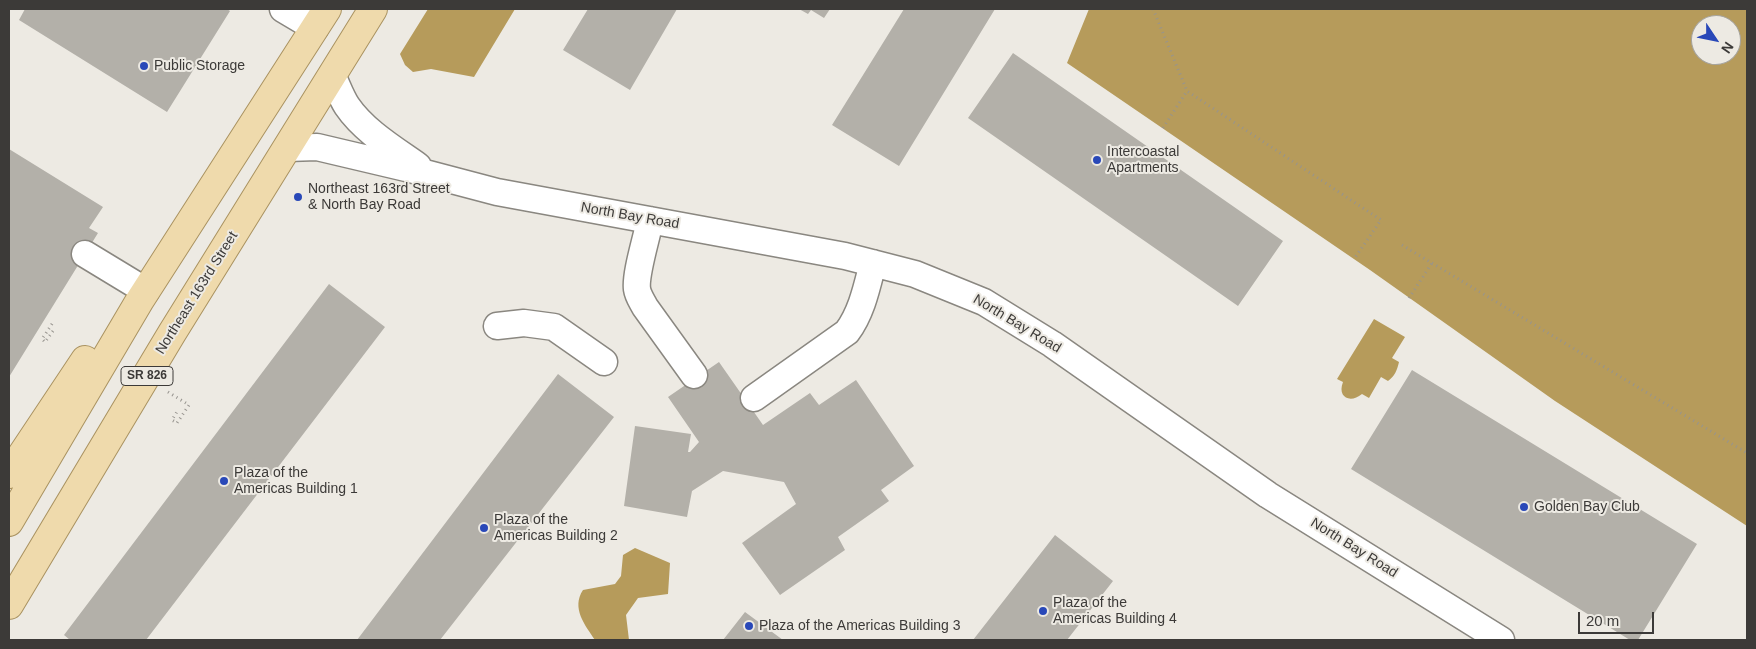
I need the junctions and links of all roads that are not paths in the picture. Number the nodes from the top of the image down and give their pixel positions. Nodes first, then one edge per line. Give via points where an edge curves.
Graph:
1 (283, 9) edge
2 (373, 9) edge
3 (382, 9) edge
4 (321, 19) edge
5 (332, 75) junction
6 (287, 148) junction
7 (431, 175) junction
8 (650, 220) junction
9 (85, 254) dead end
10 (872, 263) junction
11 (143, 296) junction
12 (497, 326) dead end
13 (604, 362) dead end
14 (694, 375) dead end
15 (754, 398) dead end
16 (9, 474) edge
17 (9, 522) edge
18 (9, 605) edge
19 (1501, 640) edge

1 - 4 street
2 - 5 main road, Northeast 163rd Street / SR 826
3 - 5 main road
4 - 11 main road
5 - 6 main road, Northeast 163rd Street / SR 826
5 - 7 street, North Bay Road via 347,106 358,120
6 - 7 street, North Bay Road via 317,147
6 - 18 main road, Northeast 163rd Street / SR 826
7 - 8 street, North Bay Road via 497,192
8 - 10 street, North Bay Road
8 - 14 street via 638,278 639,296
9 - 11 street
10 - 15 street via 854,323 847,332
10 - 19 street, North Bay Road via 915,274 984,302 1060,349 1268,495
11 - 16 main road via 101,335
11 - 17 main road
12 - 13 street via 554,327

